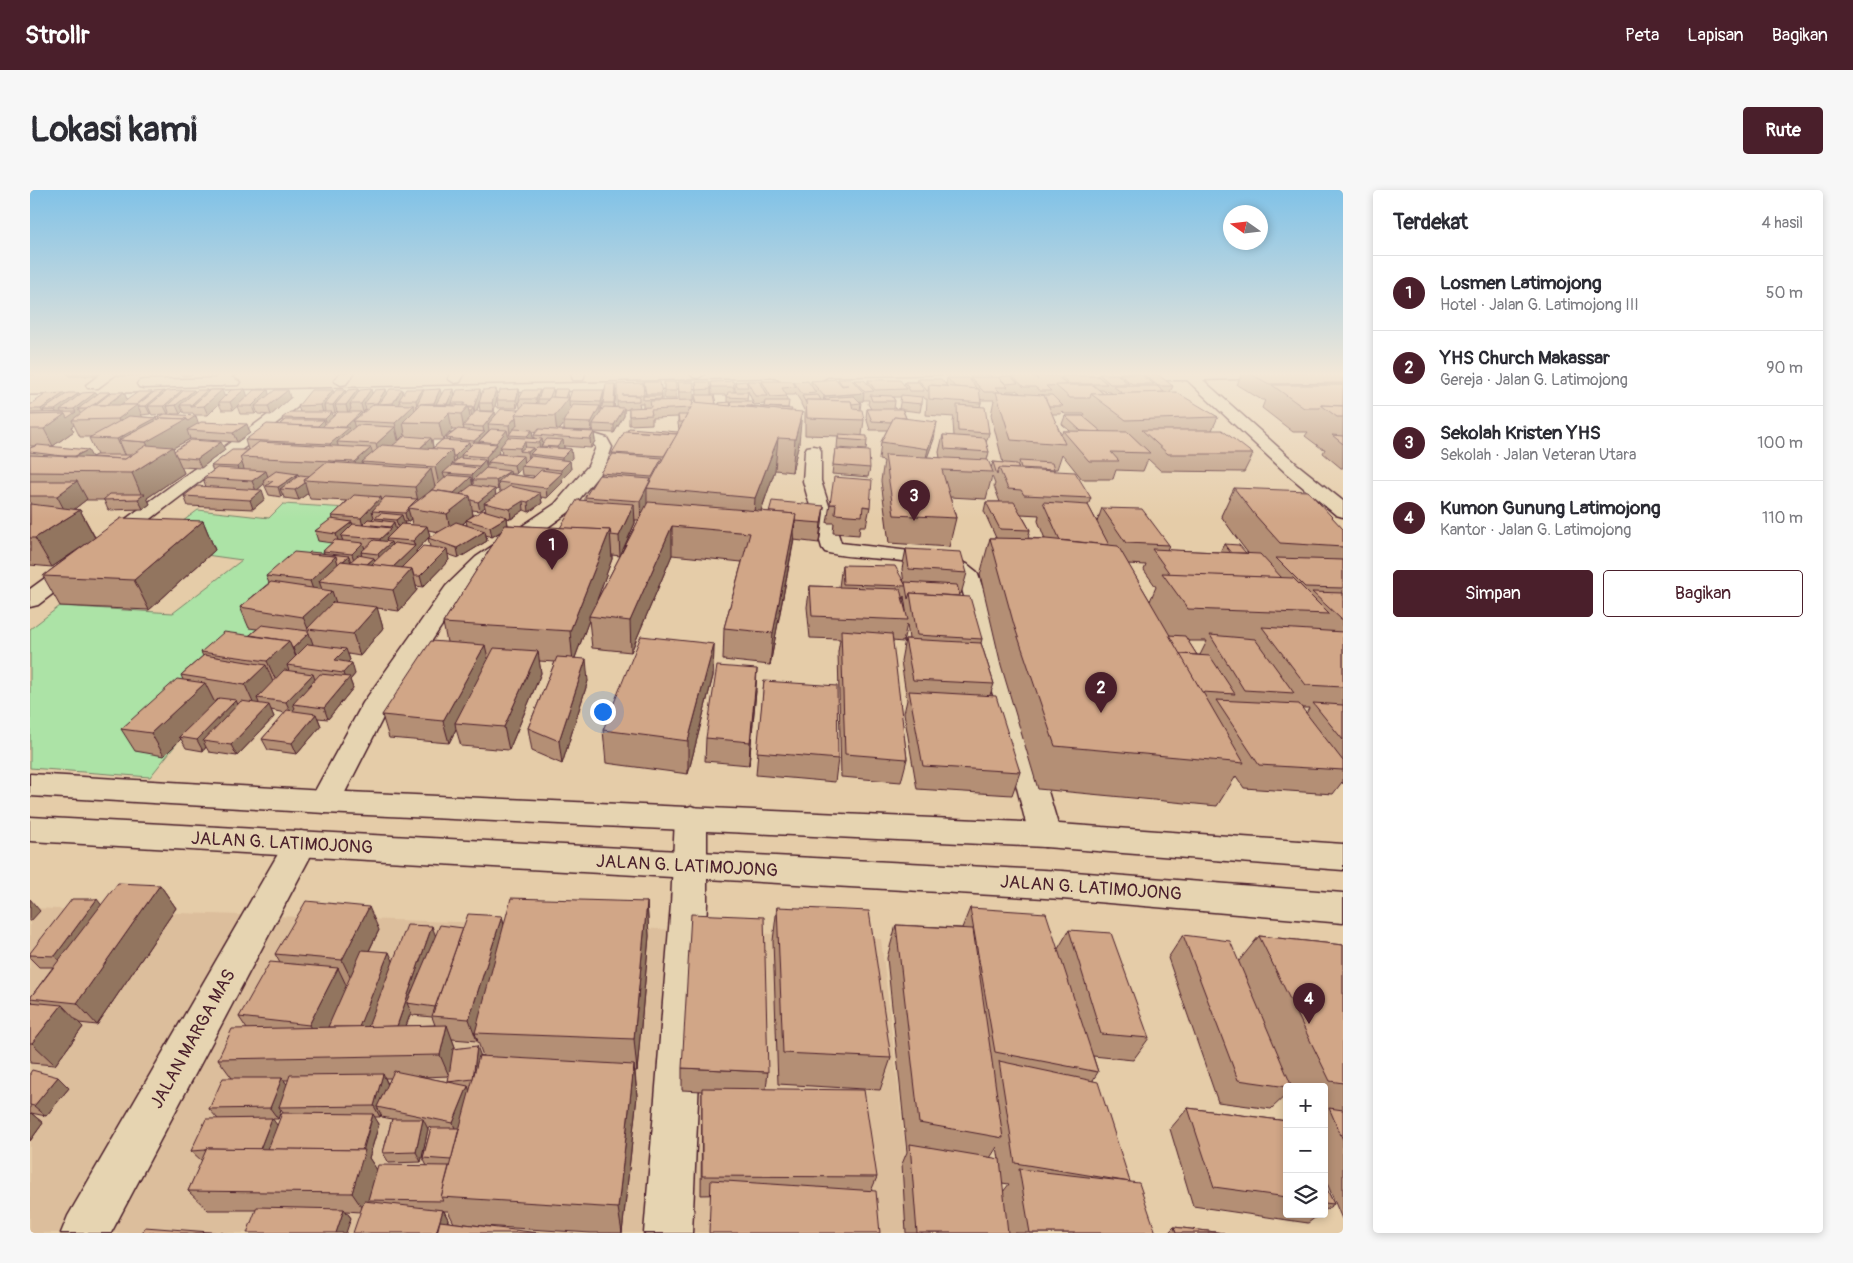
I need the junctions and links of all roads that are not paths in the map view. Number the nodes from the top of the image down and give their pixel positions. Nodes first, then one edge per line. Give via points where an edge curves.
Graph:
1 (268, 422) edge
2 (1241, 422) edge
3 (243, 440) junction
4 (272, 440) edge
5 (382, 442) edge
6 (813, 451) dead end
7 (1343, 511) edge
8 (30, 600) edge
9 (30, 785) edge
10 (325, 802) junction
11 (691, 818) junction
12 (30, 829) edge
13 (1045, 835) junction
14 (301, 844) junction
15 (1343, 857) edge
16 (689, 865) junction
17 (1343, 908) edge
18 (84, 1233) edge
19 (668, 1233) edge

1 - 3 main road
2 - 7 main road
3 - 4 main road
3 - 8 main road
5 - 10 main road, JALAN MARGA MAS via 520,436 601,441 604,447 596,467 562,508 484,562 454,591 377,703
6 - 13 main road via 812,481 832,548 941,561 965,570 970,577 999,664
9 - 10 main road
10 - 11 main road
10 - 14 main road, JALAN MARGA MAS
11 - 13 main road
11 - 16 main road
12 - 14 main road, JALAN G. LATIMOJONG
13 - 15 main road
14 - 16 main road, JALAN G. LATIMOJONG
14 - 18 main road, JALAN MARGA MAS
16 - 17 main road, JALAN G. LATIMOJONG via 1062,885
16 - 19 main road

